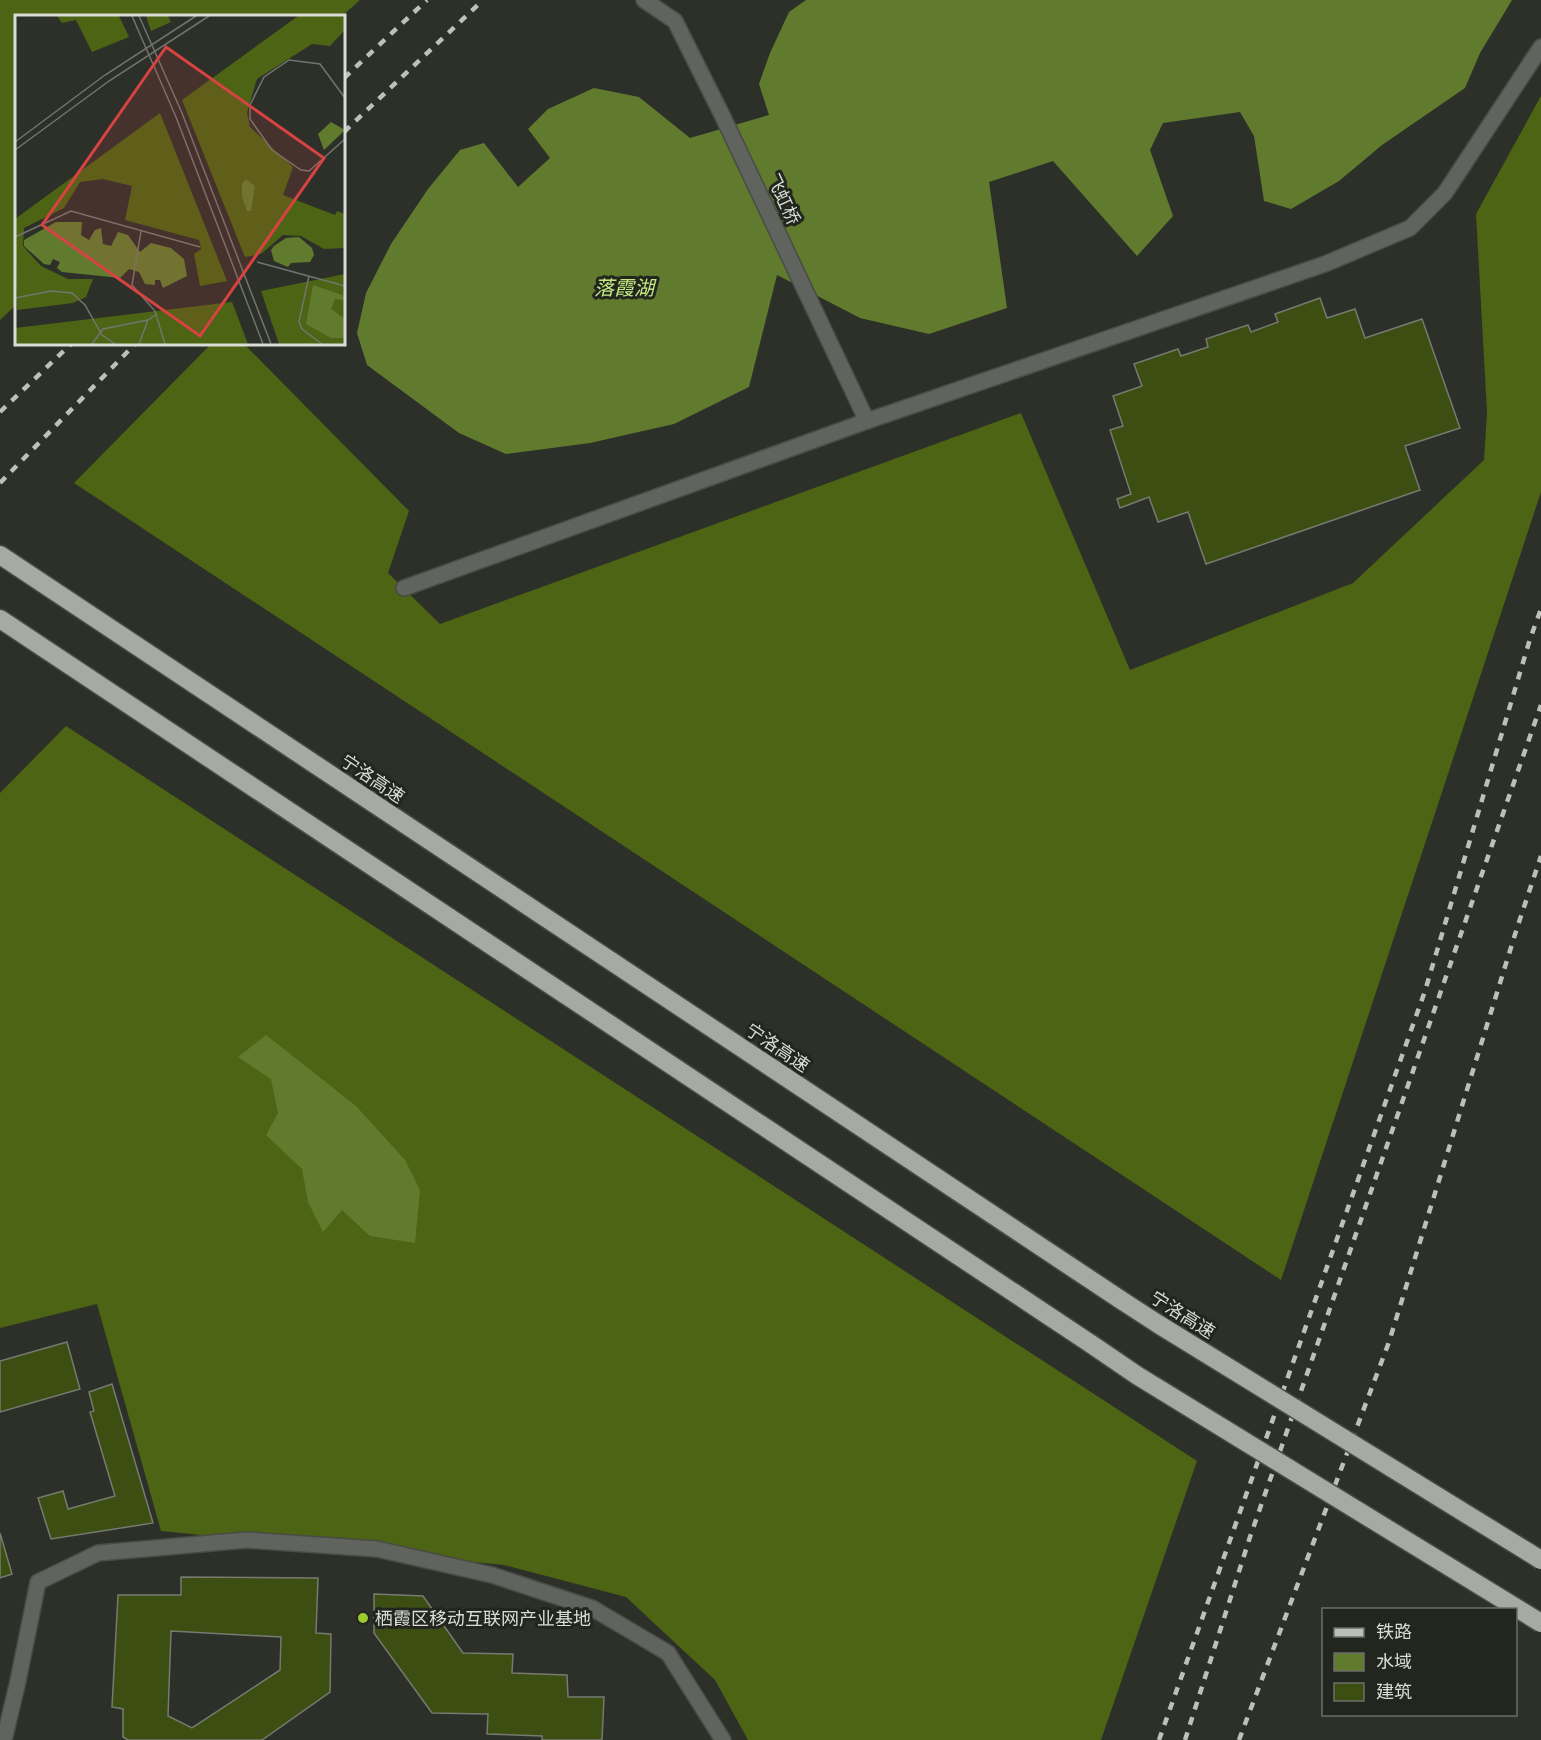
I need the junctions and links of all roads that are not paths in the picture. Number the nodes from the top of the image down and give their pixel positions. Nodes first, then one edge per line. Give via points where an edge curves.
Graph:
1 (644, 0) edge
2 (1541, 47) edge
3 (867, 421) junction
4 (0, 555) edge
5 (404, 588) dead end
6 (0, 620) edge
7 (1541, 1560) edge
8 (1517, 1608) edge
9 (1517, 1608) edge
10 (1541, 1623) edge
11 (4, 1740) edge
12 (723, 1740) edge

1 - 3 lane, 飞虹桥 via 675,21
2 - 3 lane via 1445,193 1410,228 1325,264
3 - 5 lane
4 - 7 highway, 宁洛高速, bridge via 1121,1300
6 - 8 highway, bridge via 1138,1376
9 - 10 highway, bridge
11 - 12 lane via 38,1582 98,1553 247,1540 377,1549 492,1575 592,1608 668,1653

